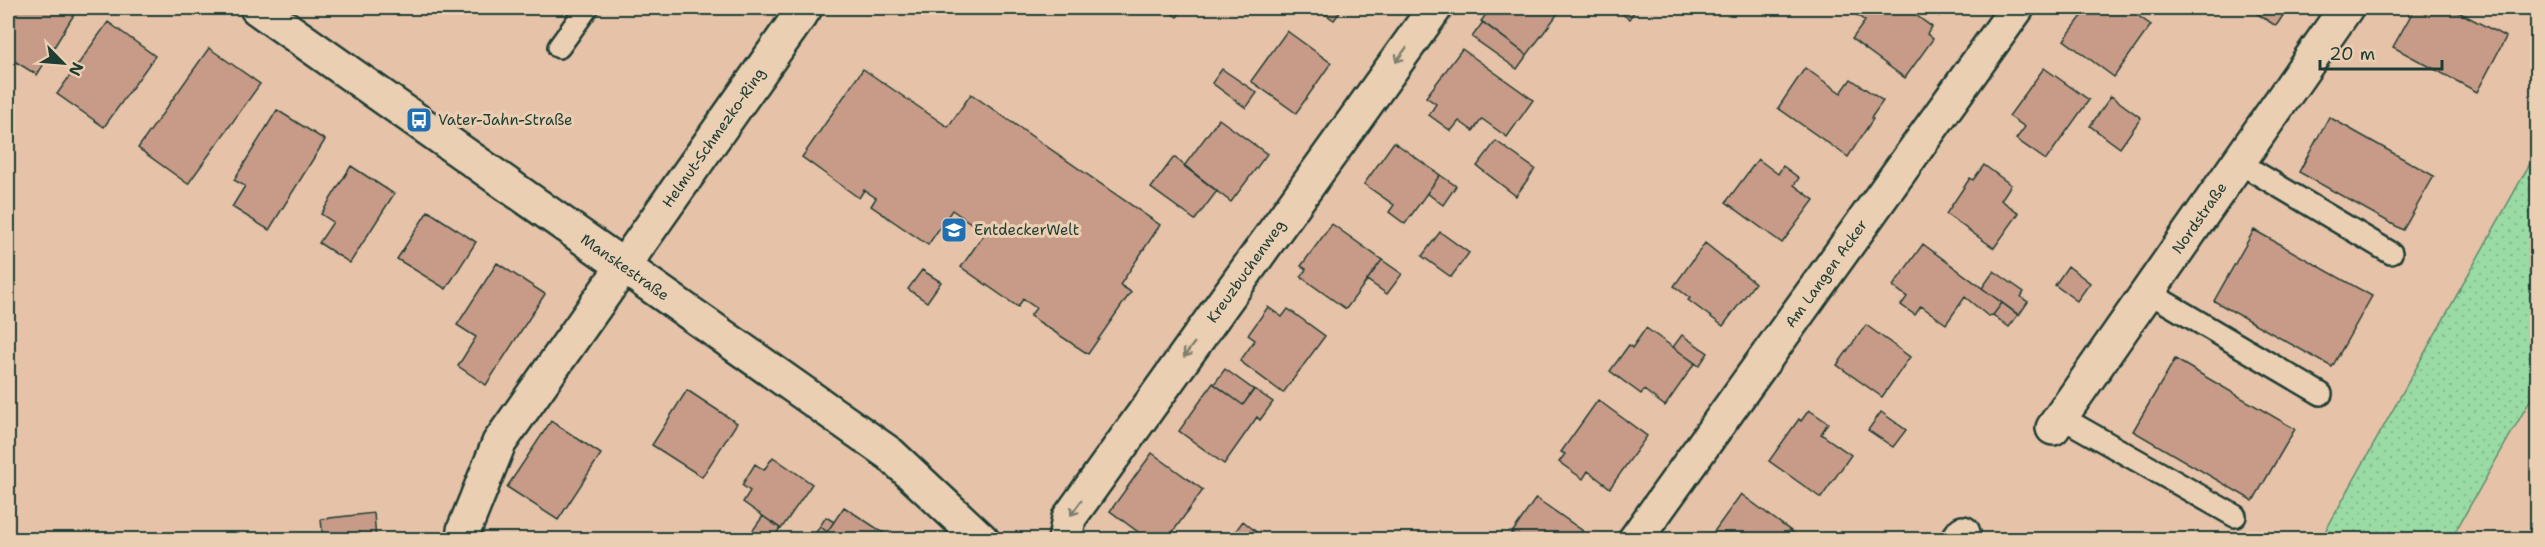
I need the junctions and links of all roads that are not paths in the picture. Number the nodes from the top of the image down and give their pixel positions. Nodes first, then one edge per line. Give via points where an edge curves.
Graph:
1 (257, 8) edge
2 (587, 8) edge
3 (805, 8) edge
4 (1435, 8) edge
5 (2017, 8) edge
6 (2346, 8) edge
7 (559, 48) dead end
8 (2238, 162) junction
9 (2391, 253) dead end
10 (622, 267) junction
11 (2148, 292) junction
12 (2320, 394) dead end
13 (2057, 422) joint
14 (2235, 516) dead end
15 (465, 540) edge
16 (982, 540) edge
17 (1065, 540) edge
18 (1635, 540) edge

1 - 10 street, Manskestraße
2 - 7 lane
3 - 10 street, Helmut-Schmezko-Ring
4 -> 17 street, Kreuzbuchenweg via 1069,518
5 - 18 street, Am Langen Acker
6 - 8 street, Nordstraße
8 - 9 lane
8 - 11 street, Nordstraße
10 - 15 street via 499,442 464,530
10 - 16 street, Manskestraße via 890,454
11 - 12 lane
11 - 13 street, Nordstraße
13 - 14 lane

